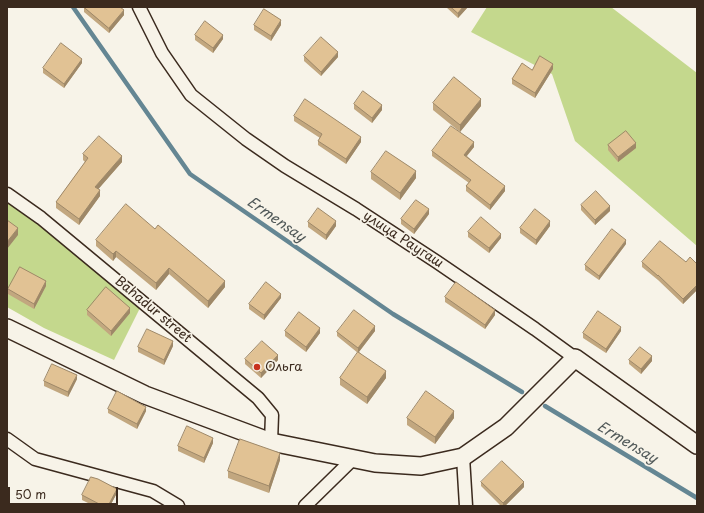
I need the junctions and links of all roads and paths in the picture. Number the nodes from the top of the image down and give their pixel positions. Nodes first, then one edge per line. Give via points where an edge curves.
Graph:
1 (139, 7) edge
2 (7, 194) edge
3 (7, 328) edge
4 (575, 358) junction
5 (7, 440) edge
6 (271, 442) junction
7 (697, 445) edge
8 (463, 457) junction
9 (354, 458) junction
10 (178, 506) edge
11 (305, 506) edge
12 (466, 506) edge

1 - 4 street, улица Раугаш via 162,53 197,100 285,166 418,250
2 - 6 street, Bahadur street via 41,218 258,398 272,415
3 - 6 street via 145,395
4 - 7 street, улица Раугаш
4 - 8 street via 506,427
5 - 10 street via 35,459 153,491
6 - 9 street
8 - 9 street via 421,466 375,463
8 - 12 street
9 - 11 street

